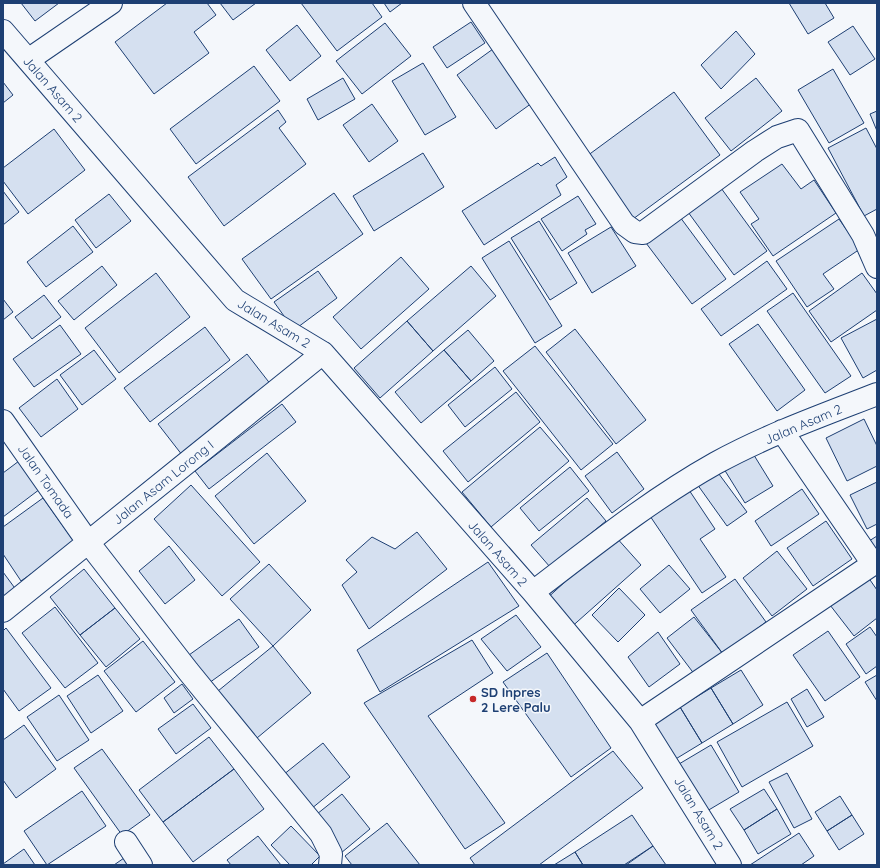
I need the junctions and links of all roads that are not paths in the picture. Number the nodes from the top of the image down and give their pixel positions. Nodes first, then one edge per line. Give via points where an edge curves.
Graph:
1 (111, 3) edge
2 (474, 3) edge
3 (3, 31) edge
4 (28, 60) junction
5 (877, 267) edge
6 (323, 353) junction
7 (877, 394) edge
8 (3, 422) edge
9 (782, 431) junction
10 (88, 542) junction
11 (875, 566) edge
12 (533, 592) junction
13 (3, 610) edge
14 (640, 721) junction
15 (126, 842) dead end
16 (141, 865) edge
17 (330, 865) edge
18 (730, 865) edge

1 - 4 street
2 - 5 street via 624,224 635,232 643,233 777,137 798,130 863,235
3 - 4 street, Jalan Asam 2
4 - 6 street, Jalan Asam 2 via 235,300
6 - 10 street, Jalan Asam Lorong I
6 - 12 street, Jalan Asam 2
7 - 9 street, Jalan Asam 2
8 - 10 street, Jalan Tomada
9 - 11 street
9 - 12 street, Jalan Asam 2 via 716,463 630,517
10 - 13 street, Jalan Asam Lorong I
10 - 17 street, Jalan Tomada via 188,671 321,834 332,854
11 - 14 street
12 - 14 street, Jalan Asam 2
14 - 18 street, Jalan Asam 2
15 - 16 street

